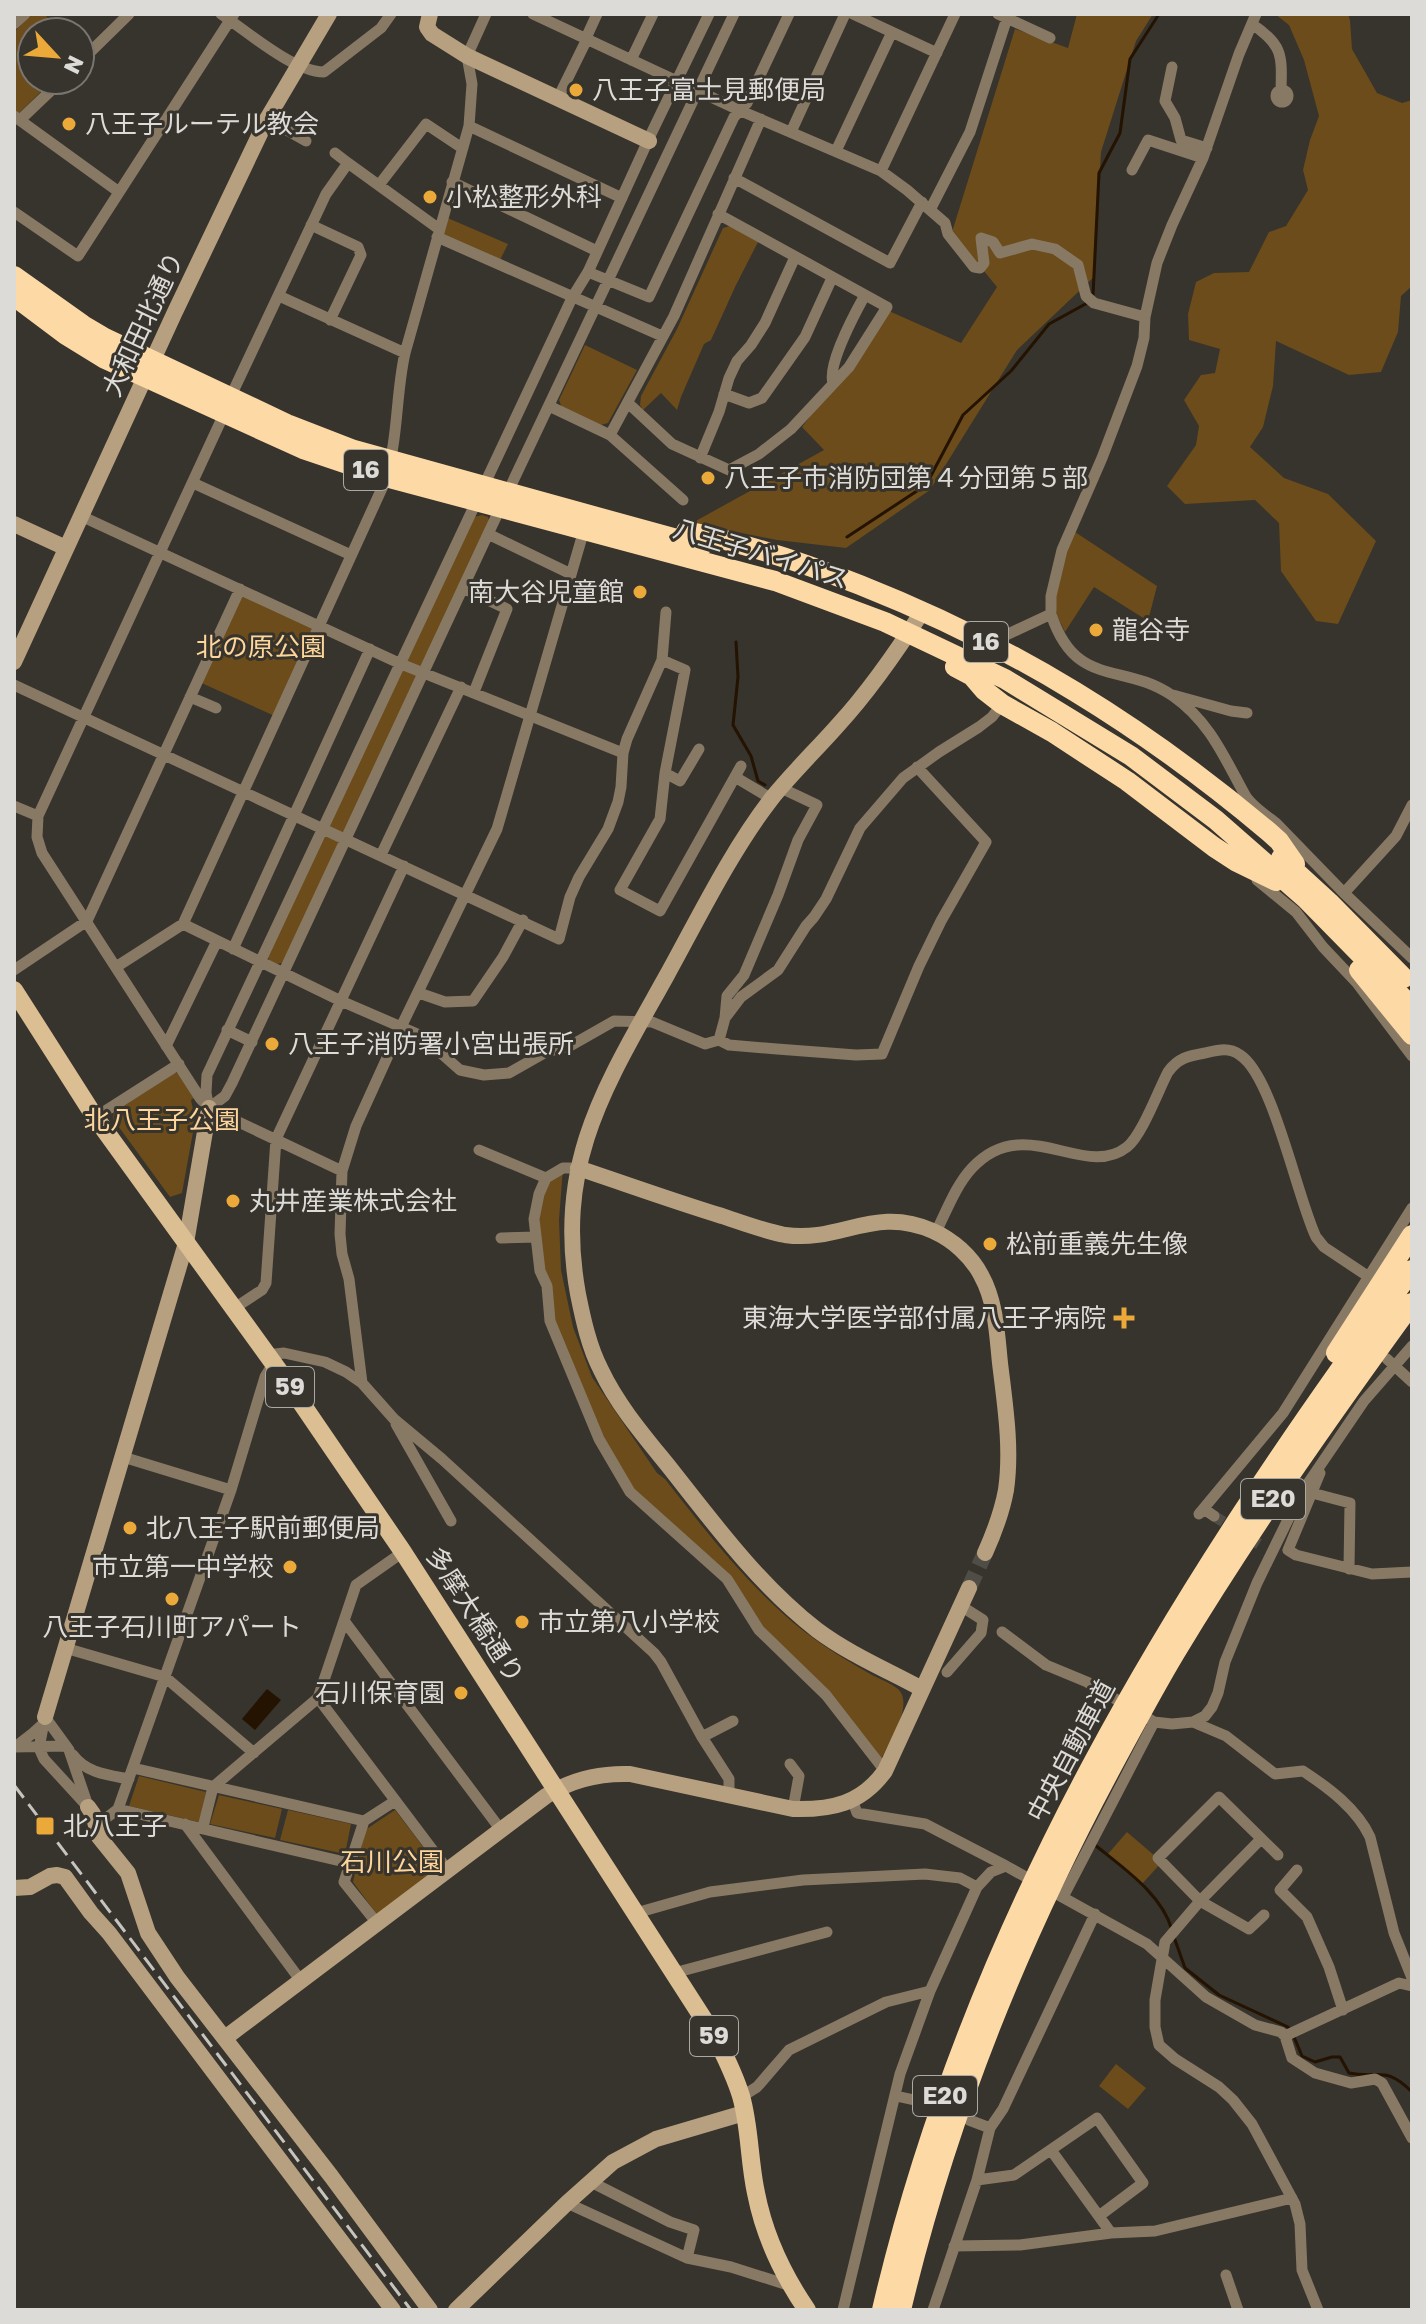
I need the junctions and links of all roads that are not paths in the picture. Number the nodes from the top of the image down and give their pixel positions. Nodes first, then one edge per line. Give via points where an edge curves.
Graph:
1 (25, 14) edge
2 (129, 14) edge
3 (329, 14) edge
4 (391, 14) edge
5 (430, 14) edge
6 (486, 14) edge
7 (597, 14) edge
8 (653, 14) edge
9 (709, 14) edge
10 (734, 14) edge
11 (789, 14) edge
12 (845, 14) edge
13 (853, 14) edge
14 (955, 14) edge
15 (539, 15) edge
16 (228, 16) edge
17 (1002, 16) edge
18 (1254, 19) edge
19 (14, 24) edge
20 (892, 32) junction
21 (1050, 38) dead end
22 (587, 39) junction
23 (96, 46) edge
24 (937, 53) junction
25 (467, 56) junction
26 (631, 60) junction
27 (297, 66) junction
28 (1172, 67) dead end
29 (675, 81) junction
30 (697, 91) junction
31 (1281, 91) dead end
32 (43, 96) edge
33 (558, 98) junction
34 (741, 111) junction
35 (17, 118) edge
36 (267, 119) junction
37 (761, 119) junction
38 (469, 126) junction
39 (791, 132) junction
40 (306, 141) dead end
41 (649, 141) junction
42 (462, 148) junction
43 (836, 151) junction
44 (335, 153) dead end
45 (1205, 153) junction
46 (348, 163) junction
47 (1132, 170) dead end
48 (881, 171) junction
49 (734, 178) junction
50 (452, 182) junction
51 (379, 185) junction
52 (119, 192) junction
53 (622, 198) junction
54 (926, 206) junction
55 (14, 212) edge
56 (718, 214) junction
57 (311, 225) junction
58 (438, 233) junction
59 (597, 251) junction
60 (795, 257) junction
61 (14, 264) edge
62 (588, 272) junction
63 (14, 276) edge
64 (832, 278) junction
65 (607, 280) junction
66 (865, 295) junction
67 (14, 296) edge
68 (279, 296) junction
69 (572, 298) junction
70 (595, 306) junction
71 (56, 307) junction
72 (14, 308) edge
73 (1145, 317) junction
74 (330, 320) junction
75 (662, 336) junction
76 (84, 346) junction
77 (405, 353) junction
78 (149, 369) junction
79 (833, 383) junction
80 (724, 394) junction
81 (628, 403) junction
82 (227, 406) junction
83 (549, 406) junction
84 (610, 435) junction
85 (700, 458) junction
86 (389, 469) junction
87 (193, 483) junction
88 (480, 493) junction
89 (505, 500) junction
90 (683, 500) dead end
91 (81, 516) junction
92 (603, 518) junction
93 (14, 524) edge
94 (584, 530) junction
95 (488, 534) junction
96 (66, 548) junction
97 (161, 552) junction
98 (351, 555) junction
99 (571, 574) junction
100 (463, 588) junction
101 (815, 588) junction
102 (240, 589) junction
103 (666, 612) dead end
104 (922, 612) junction
105 (1051, 614) junction
106 (319, 625) junction
107 (902, 643) junction
108 (989, 643) junction
109 (370, 649) junction
110 (662, 660) junction
111 (14, 662) edge
112 (401, 664) junction
113 (423, 673) junction
114 (1008, 674) junction
115 (972, 676) junction
116 (14, 685) edge
117 (461, 687) junction
118 (474, 692) junction
119 (1172, 695) junction
120 (190, 697) junction
121 (1002, 704) junction
122 (216, 708) dead end
123 (1247, 713) dead end
124 (84, 716) junction
125 (530, 716) junction
126 (699, 749) dead end
127 (623, 753) junction
128 (164, 754) junction
129 (917, 767) junction
130 (665, 773) junction
131 (1166, 781) junction
132 (243, 790) junction
133 (777, 793) junction
134 (1412, 805) edge
135 (14, 806) edge
136 (295, 814) junction
137 (38, 816) junction
138 (323, 827) junction
139 (1273, 828) junction
140 (347, 838) junction
141 (381, 855) junction
142 (1237, 862) junction
143 (404, 866) junction
144 (1306, 890) junction
145 (465, 893) junction
146 (1344, 893) junction
147 (1359, 912) junction
148 (523, 920) junction
149 (87, 921) junction
150 (183, 924) junction
151 (217, 941) junction
152 (1333, 943) junction
153 (233, 949) junction
154 (1412, 958) edge
155 (260, 961) junction
156 (116, 967) junction
157 (14, 970) edge
158 (284, 973) junction
159 (1412, 987) edge
160 (14, 990) edge
161 (419, 993) junction
162 (341, 1001) junction
163 (1412, 1007) edge
164 (725, 1018) junction
165 (641, 1021) junction
166 (401, 1027) junction
167 (227, 1030) junction
168 (1412, 1035) edge
169 (719, 1040) junction
170 (252, 1042) junction
171 (166, 1046) junction
172 (1412, 1056) edge
173 (179, 1064) junction
174 (209, 1108) junction
175 (96, 1117) junction
176 (276, 1139) junction
177 (479, 1150) dead end
178 (578, 1168) junction
179 (342, 1171) junction
180 (546, 1178) junction
181 (1412, 1208) edge
182 (936, 1232) junction
183 (1412, 1235) edge
184 (536, 1237) junction
185 (501, 1238) dead end
186 (186, 1243) junction
187 (1412, 1270) edge
188 (1369, 1277) junction
189 (1412, 1303) edge
190 (233, 1309) junction
191 (1412, 1346) edge
192 (270, 1360) junction
193 (1392, 1362) junction
194 (1412, 1382) edge
195 (362, 1383) junction
196 (394, 1419) junction
197 (1326, 1456) junction
198 (123, 1457) junction
199 (231, 1490) junction
200 (1312, 1493) junction
201 (1206, 1513) dead end
202 (451, 1521) dead end
203 (1259, 1544) tunnel mouth
204 (1272, 1550) junction
205 (403, 1552) junction
206 (985, 1553) tunnel mouth
207 (1349, 1569) junction
208 (1412, 1572) edge
209 (969, 1588) tunnel mouth
210 (961, 1606) junction
211 (345, 1622) junction
212 (1002, 1632) dead end
213 (65, 1648) junction
214 (1153, 1653) junction
215 (947, 1672) dead end
216 (165, 1677) junction
217 (922, 1689) junction
218 (318, 1698) junction
219 (1143, 1707) junction
220 (44, 1720) junction
221 (733, 1721) dead end
222 (1193, 1722) junction
223 (702, 1737) junction
224 (14, 1747) edge
225 (39, 1748) junction
226 (68, 1748) junction
227 (254, 1753) junction
228 (790, 1764) dead end
229 (885, 1771) junction
230 (106, 1774) junction
231 (131, 1774) junction
232 (77, 1776) junction
233 (61, 1779) junction
234 (213, 1787) junction
235 (557, 1789) junction
236 (729, 1795) junction
237 (852, 1799) junction
238 (395, 1801) junction
239 (88, 1807) junction
240 (118, 1809) junction
241 (793, 1809) junction
242 (364, 1821) junction
243 (185, 1824) junction
244 (96, 1826) junction
245 (203, 1827) junction
246 (501, 1830) junction
247 (1261, 1839) junction
248 (1278, 1855) dead end
249 (349, 1863) junction
250 (1006, 1866) junction
251 (447, 1869) junction
252 (1297, 1870) dead end
253 (977, 1887) junction
254 (14, 1888) edge
255 (1045, 1895) junction
256 (1200, 1901) junction
257 (636, 1913) junction
258 (1095, 1914) junction
259 (1264, 1915) dead end
260 (377, 1923) junction
261 (827, 1932) dead end
262 (1161, 1958) junction
263 (674, 1973) junction
264 (1412, 1978) edge
265 (301, 1981) junction
266 (1412, 1986) edge
267 (930, 1991) junction
268 (1343, 2010) junction
269 (1291, 2033) junction
270 (225, 2038) junction
271 (896, 2096) junction
272 (919, 2101) dead end
273 (743, 2105) junction
274 (969, 2120) dead end
275 (990, 2128) junction
276 (1412, 2138) edge
277 (1051, 2150) junction
278 (977, 2180) junction
279 (591, 2182) junction
280 (1292, 2198) junction
281 (567, 2203) junction
282 (1099, 2216) junction
283 (1111, 2233) junction
284 (954, 2246) junction
285 (687, 2258) junction
286 (1226, 2275) dead end
287 (791, 2286) junction
288 (393, 2310) edge
289 (430, 2310) edge
290 (456, 2310) edge
291 (807, 2310) edge
292 (843, 2310) edge
293 (882, 2310) edge
294 (901, 2310) edge
295 (933, 2310) edge
296 (1238, 2310) edge
297 (1318, 2310) edge

1 - 19 street
2 - 23 street
3 - 27 street, 大和田北通り
4 - 27 street via 381,28 324,72
5 - 25 street via 427,27 432,34
6 - 25 street
7 - 22 street
8 - 26 street
9 - 29 street
10 - 30 street
11 - 34 street
12 - 39 street
13 - 20 street
14 - 24 street
15 - 22 street
16 - 27 street
16 - 52 street
17 - 21 street
17 - 54 street via 970,132
18 - 31 street via 1279,49
18 - 45 street
20 - 24 street
20 - 43 street
22 - 26 street
22 - 33 street
24 - 48 street
25 - 33 street
25 - 38 street via 472,84
26 - 29 street
27 - 36 street, 大和田北通り
28 - 45 street via 1165,101 1181,140
29 - 30 street
29 - 41 street
30 - 34 street
30 - 65 street
32 - 35 street
33 - 41 street
34 - 37 street
34 - 65 street via 649,297
35 - 52 street
36 - 40 street
36 - 78 street, 大和田北通り
37 - 39 street
37 - 49 street
38 - 42 street
38 - 53 street
39 - 43 street
41 - 53 street
42 - 50 street
42 - 51 street via 426,124
43 - 48 street
44 - 46 street
45 - 47 street via 1148,140
45 - 73 street via 1157,263
46 - 51 street
46 - 57 street
48 - 54 street
49 - 54 street via 890,263
49 - 56 street
50 - 58 street
50 - 59 street
51 - 58 street
52 - 55 street via 78,256
53 - 59 street
54 - 73 street via 945,223 974,267 984,263 981,238 993,242 1000,253 1032,244 1055,249 1078,265 1090,299
56 - 60 street
56 - 75 street
57 - 68 street
57 - 74 street via 358,247 361,255
58 - 69 street
58 - 77 street
59 - 62 street
60 - 64 street
60 - 80 street
61 - 71 highway, 16 via 41,285
62 - 65 street
62 - 69 street
63 - 71 highway, 八王子バイパス / 16
64 - 66 street
64 - 80 street via 805,337 762,398 749,403
65 - 70 street
66 - 79 street via 830,376
66 - 79 street via 887,307
67 - 76 highway, 八王子バイパス / 16
68 - 74 street
68 - 82 street
69 - 70 street
69 - 88 street
70 - 75 street
70 - 83 street
71 - 78 highway, 八王子バイパス / 16
72 - 76 highway, 16 via 51,333
73 - 105 street via 1137,366 1062,550
74 - 77 street
75 - 81 street
76 - 78 highway, 八王子バイパス / 16
77 - 86 street
78 - 82 highway, 八王子バイパス / 16
78 - 91 street, 大和田北通り
79 - 85 street via 791,429 745,463 729,470
80 - 85 street
81 - 84 street
81 - 85 street via 672,444
82 - 86 highway, 八王子バイパス / 16 via 292,444
82 - 87 street
83 - 84 street
83 - 89 street
84 - 90 street
86 - 88 highway, 八王子バイパス / 16
86 - 98 street
87 - 97 street
87 - 98 street
88 - 89 highway, 八王子バイパス / 16
88 - 112 street
89 - 92 highway, 八王子バイパス / 16
89 - 94 highway, 八王子バイパス / 16
89 - 95 street
91 - 96 street, 大和田北通り
91 - 97 street
92 - 101 highway, 八王子バイパス / 16 via 751,560
92 - 104 highway, 16 via 750,547
93 - 96 street
94 - 99 street
94 - 101 highway, 八王子バイパス / 16
94 - 107 highway via 788,598
95 - 99 street
95 - 100 street
96 - 111 street, 大和田北通り
97 - 102 street
97 - 124 street
98 - 106 street
99 - 125 street
100 - 113 street
100 - 118 street via 507,609
101 - 114 highway, 八王子バイパス / 16
102 - 106 street
102 - 120 street
103 - 110 street
104 - 107 street
104 - 108 highway, 16
105 - 108 street
105 - 119 street via 1063,644 1090,666
106 - 109 street
106 - 132 street
107 - 115 highway
107 - 133 street via 866,694
108 - 115 street
108 - 139 highway, 16 via 1139,731
109 - 112 street
109 - 136 street
110 - 127 street
110 - 130 street via 685,670
112 - 113 street
112 - 138 street
113 - 117 street
113 - 140 street
114 - 131 highway, 八王子バイパス / 16
114 - 144 highway, 八王子バイパス / 16 via 1109,726 1176,772 1244,826
115 - 121 highway
116 - 124 street
117 - 118 street
117 - 141 street
118 - 125 street
119 - 123 street
119 - 139 street via 1217,741 1246,798
120 - 122 street
120 - 128 street
121 - 129 street via 979,727
121 - 142 highway via 1115,773
124 - 128 street
124 - 137 street
125 - 127 street
125 - 145 street via 497,829
126 - 130 street via 680,781
127 - 148 street via 618,802 570,897 559,939
128 - 132 street
128 - 149 street
129 - 164 street via 860,828 826,899 778,970 741,997
129 - 169 street via 986,842 941,921 882,1054 729,1045
130 - 133 street via 660,819 620,890 660,911 738,771
131 - 142 highway
131 - 144 highway, 八王子バイパス / 16
132 - 136 street
132 - 150 street
133 - 164 street via 817,805 744,975 727,996
133 - 165 street via 735,854
134 - 146 street via 1396,836
135 - 137 street
136 - 138 street
136 - 153 street
137 - 149 street via 42,853
138 - 140 street
138 - 155 street
139 - 144 highway, 16
139 - 146 street
140 - 141 street
140 - 158 street
141 - 143 street
142 - 144 highway
142 - 152 street
143 - 145 street
143 - 162 street
144 - 152 highway, 八王子バイパス / 16
144 - 159 highway, 八王子バイパス / 16
145 - 148 street
145 - 161 street
146 - 147 street
147 - 152 street
147 - 154 street
148 - 161 street via 473,1001 445,1002
149 - 156 street
149 - 157 street
150 - 151 street
150 - 156 street
151 - 153 street
151 - 171 street
152 - 163 highway, 八王子バイパス / 16
152 - 168 highway
152 - 172 street
153 - 155 street
155 - 158 street
155 - 167 street
156 - 171 street
158 - 162 street
158 - 170 street
160 - 175 main road, 多摩大橋通り / 59
161 - 166 street
162 - 166 street
162 - 176 street
164 - 169 street
165 - 166 street via 614,1021 509,1073 484,1075 460,1070 425,1039
165 - 169 street via 705,1044
165 - 178 street via 594,1114
166 - 179 street via 356,1126
167 - 170 street
167 - 174 street via 207,1075
170 - 174 street via 225,1096
171 - 173 street
173 - 174 street
173 - 175 street
174 - 176 street
174 - 186 street
175 - 186 main road, 多摩大橋通り / 59
176 - 179 street
176 - 190 street via 266,1283
177 - 180 street
178 - 180 street via 563,1168
178 - 182 street via 770,1232 819,1235 884,1220
178 - 217 street via 573,1254 583,1319 600,1369 627,1413 773,1593 819,1631
179 - 195 street via 340,1234
180 - 184 street via 534,1219
181 - 188 street
182 - 188 street via 963,1179 990,1154 1020,1144 1094,1157 1118,1152 1136,1137 1174,1064 1223,1049 1246,1059 1261,1082 1316,1237
182 - 206 street via 974,1263 995,1316 1007,1467 1001,1511
183 - 214 highway via 1191,1573
184 - 185 street
184 - 229 street via 550,1321 599,1439 630,1492 727,1579 759,1630 826,1695
186 - 190 main road, 多摩大橋通り / 59
186 - 198 street
187 - 214 highway, 中央自動車道 / E20 via 1250,1498
188 - 201 street via 1283,1413
189 - 219 highway, 中央自動車道 / E20 via 1267,1508
190 - 192 main road, 多摩大橋通り / 59
191 - 193 street
192 - 195 street via 284,1353 325,1362
192 - 199 street
192 - 205 main road, 多摩大橋通り / 59
193 - 194 street
193 - 197 street
195 - 196 street
196 - 202 street
196 - 223 street via 654,1653
197 - 200 street
197 - 204 street
198 - 199 street
198 - 213 street
199 - 216 street
200 - 207 street via 1350,1503
200 - 207 street via 1288,1550
203 - 204 street
204 - 222 street via 1212,1707
205 - 211 street via 356,1585
205 - 235 main road, 多摩大橋通り / 59
207 - 208 street
209 - 210 street
210 - 215 street via 983,1620 981,1633
210 - 217 street
211 - 218 street
211 - 246 street
212 - 219 street via 1046,1665
213 - 216 street
213 - 220 street
214 - 219 highway, 中央自動車道 / E20
216 - 227 street
216 - 231 street
217 - 229 street
218 - 227 street
218 - 238 street
219 - 222 street via 1172,1724
219 - 255 highway, 中央自動車道 / E20
220 - 224 street
220 - 225 street
220 - 226 street
221 - 223 street
222 - 264 street via 1226,1736 1275,1774 1303,1771 1364,1824
223 - 236 street via 729,1779
224 - 225 street
225 - 226 street
225 - 233 street
226 - 230 street via 83,1766
226 - 232 street
227 - 234 street
228 - 241 street via 799,1776
229 - 237 street via 867,1792
230 - 231 street
230 - 232 street
231 - 234 street
231 - 240 street
232 - 233 street
232 - 239 street
233 - 239 street
234 - 242 street
234 - 245 street
235 - 236 street via 605,1773
235 - 246 street
235 - 257 main road, 多摩大橋通り / 59
236 - 241 street
237 - 241 street via 835,1807
237 - 250 street via 857,1813 925,1824
238 - 242 street
238 - 251 street
239 - 244 street
240 - 243 street
240 - 244 street
242 - 249 street
243 - 245 street
243 - 265 street
244 - 270 street via 128,1873 148,1933
245 - 249 street
246 - 251 street
247 - 248 street
247 - 256 street
247 - 256 street via 1219,1797 1158,1858
249 - 260 street via 344,1882
250 - 253 street
250 - 255 street
251 - 260 street
252 - 268 street via 1280,1890 1307,1917
253 - 257 street via 960,1878 925,1874 803,1880 710,1892
253 - 267 street
254 - 288 street via 30,1887 50,1876 65,1877
255 - 258 street
255 - 293 highway, 中央自動車道 / E20 via 985,1988 951,2075
255 - 294 highway, 中央自動車道 / E20 via 965,2094
256 - 259 street via 1249,1929
256 - 262 street via 1169,1937
257 - 263 main road, 多摩大橋通り / 59
258 - 262 street
258 - 275 street
260 - 265 street
261 - 263 street
262 - 269 street via 1206,1997 1255,2025
262 - 280 street via 1155,2000 1159,2045 1233,2100
263 - 273 main road, 多摩大橋通り / 59 via 717,2040
265 - 270 street
266 - 268 street via 1399,1983
267 - 271 street
267 - 273 street via 886,2002 789,2050
268 - 269 street
269 - 276 street via 1292,2058 1315,2073 1351,2083 1382,2083
270 - 289 street
271 - 272 street
271 - 292 street
273 - 279 street via 656,2139 613,2162
273 - 287 main road, 多摩大橋通り / 59 via 756,2194
274 - 275 street
275 - 278 street
277 - 278 street via 1014,2175
277 - 282 street
277 - 282 street via 1097,2118 1143,2183
278 - 284 street
279 - 281 street
279 - 285 street via 694,2230
280 - 283 street via 1155,2231
280 - 297 street via 1300,2224 1302,2270
281 - 285 street
281 - 290 street
282 - 283 street
283 - 284 street via 1020,2245
284 - 295 street
285 - 287 street
286 - 296 street
287 - 291 main road, 多摩大橋通り / 59

